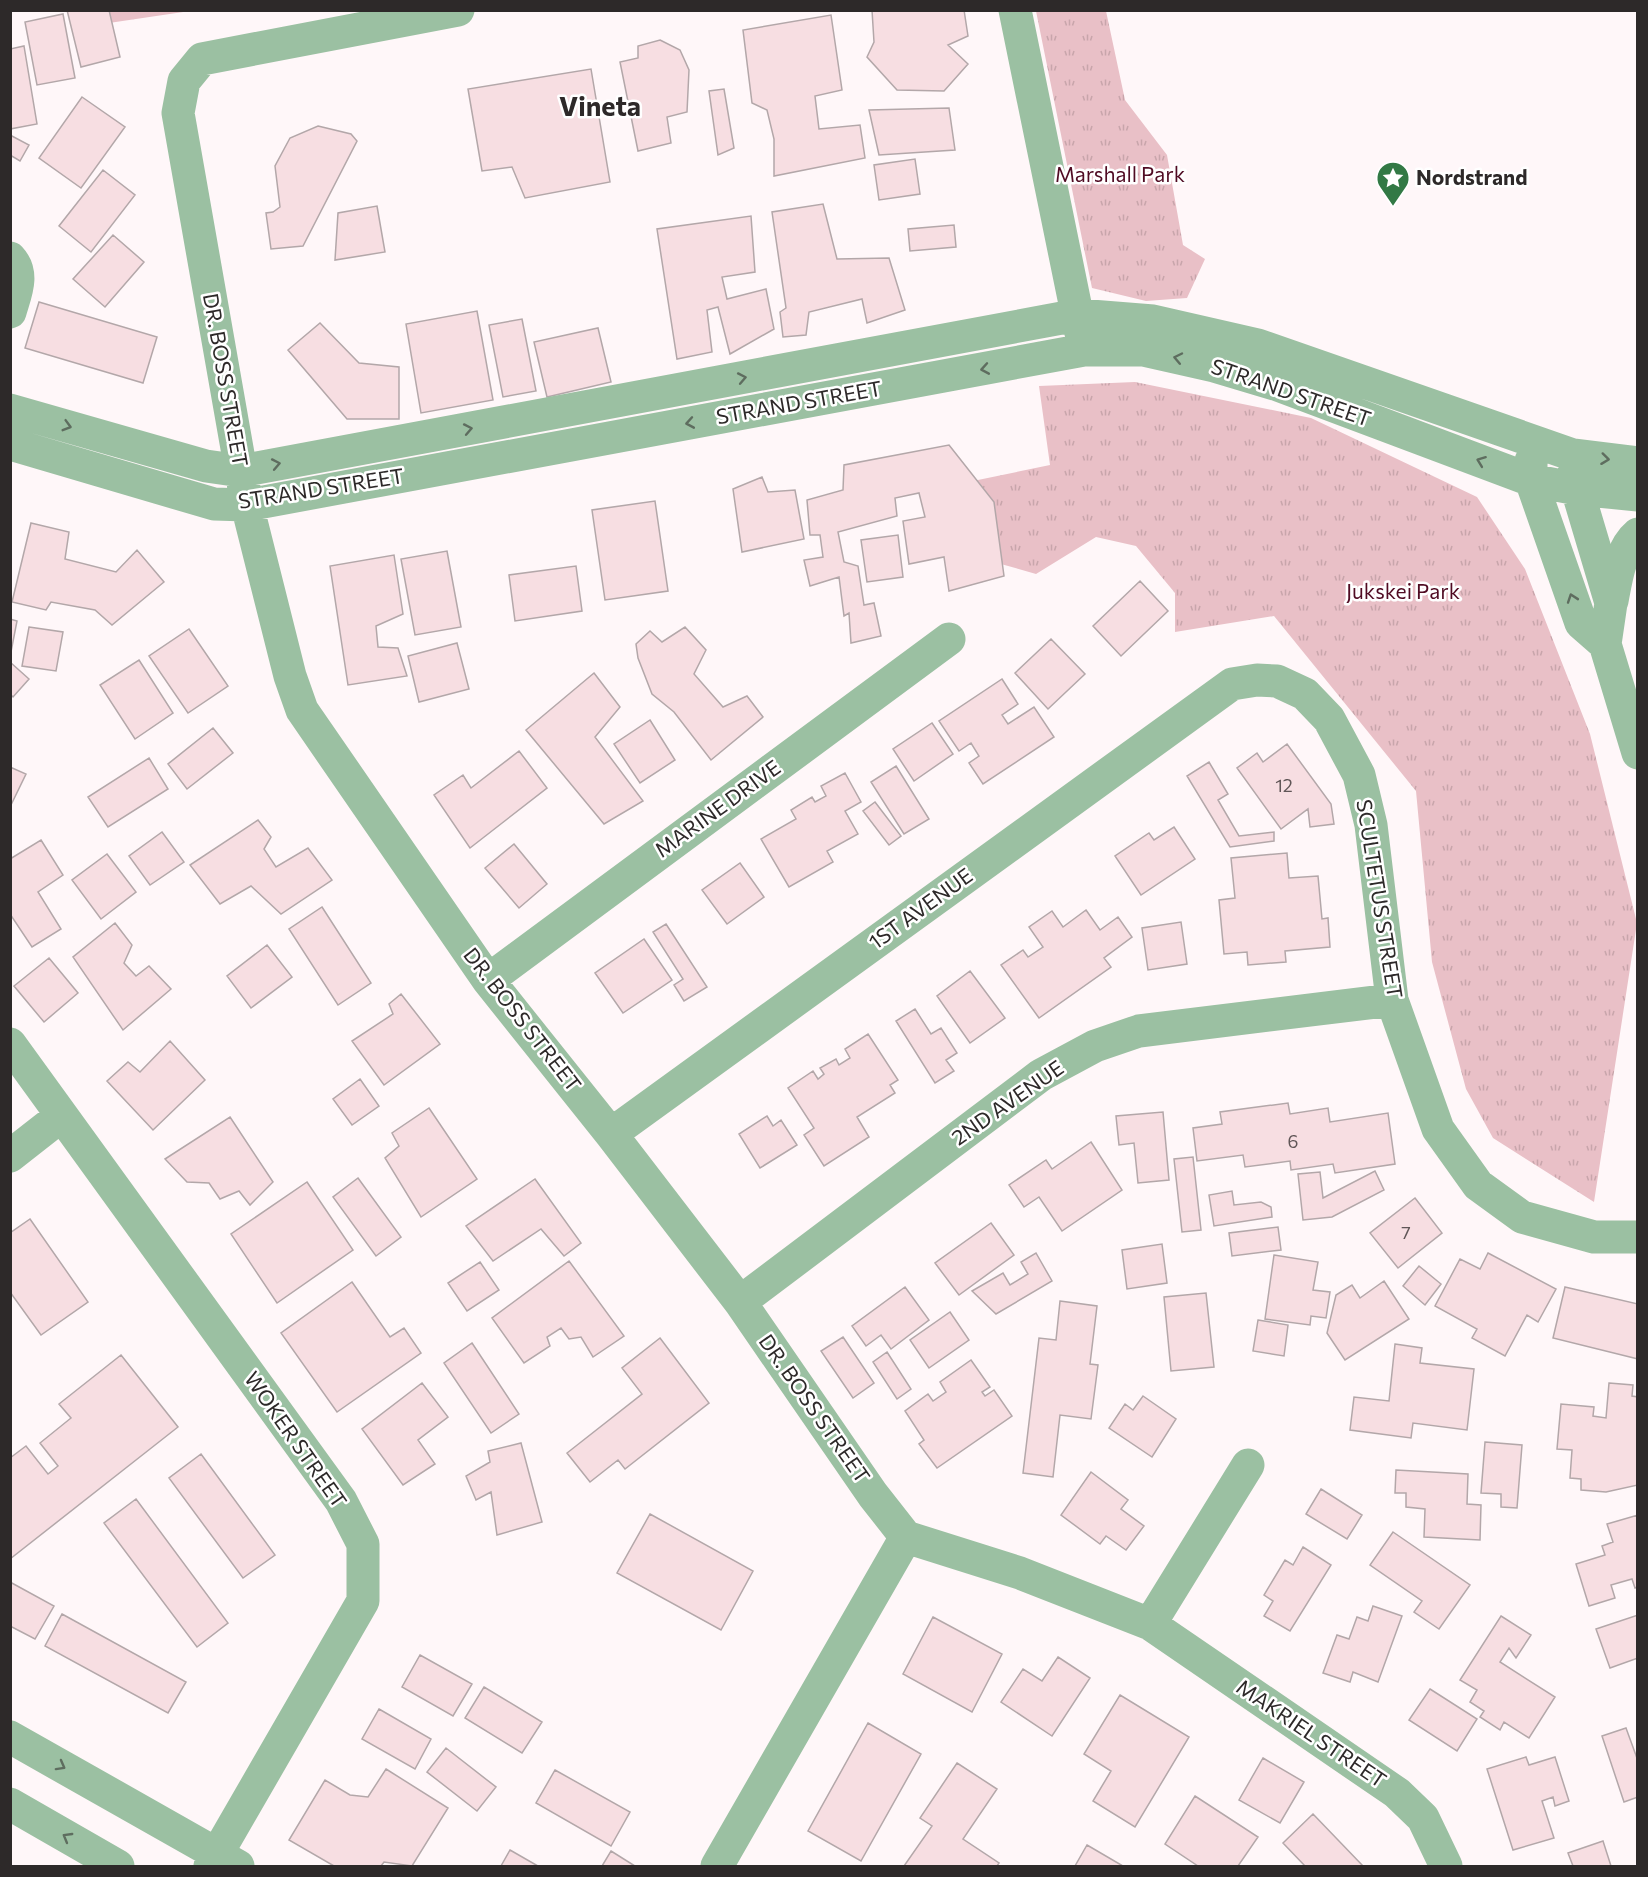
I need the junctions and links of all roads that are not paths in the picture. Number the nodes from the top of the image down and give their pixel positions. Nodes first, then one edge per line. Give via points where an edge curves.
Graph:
1 (458, 10) edge
2 (1015, 10) edge
3 (10, 258) edge
4 (10, 312) edge
5 (1078, 315) junction
6 (1084, 350) junction
7 (10, 410) edge
8 (1531, 440) junction
9 (10, 444) edge
10 (1573, 455) junction
11 (1638, 463) edge
12 (241, 471) junction
13 (1531, 480) junction
14 (1577, 489) junction
15 (1638, 495) edge
16 (247, 505) junction
17 (1638, 534) edge
18 (1611, 603) junction
19 (949, 639) dead end
20 (1605, 644) junction
21 (1232, 684) joint
22 (1638, 753) edge
23 (488, 980) junction
24 (1392, 1000) junction
25 (10, 1044) edge
26 (61, 1116) junction
27 (611, 1134) junction
28 (10, 1156) edge
29 (1638, 1238) edge
30 (740, 1302) junction
31 (1248, 1465) dead end
32 (906, 1537) junction
33 (1150, 1624) junction
34 (10, 1737) edge
35 (10, 1804) edge
36 (222, 1862) edge
37 (118, 1866) edge
38 (717, 1866) edge
39 (1446, 1866) edge

1 - 12 street, DR. BOSS STREET via 202,58 184,81 178,113
2 - 5 street
3 - 4 street via 19,278
5 - 6 street
5 - 8 street, STRAND STREET via 1153,321 1258,345
12 -> 5 street, STRAND STREET
13 -> 6 street, STRAND STREET via 1278,385 1214,366 1143,350
6 -> 16 street, STRAND STREET
7 -> 12 street, STRAND STREET via 206,465
8 - 10 street, STRAND STREET
8 - 13 street
9 - 16 street, STRAND STREET via 214,504
10 -> 11 street, STRAND STREET
10 - 14 street
12 - 16 street, DR. BOSS STREET
13 - 14 street, STRAND STREET
20 -> 13 street via 1581,623
14 - 15 street, STRAND STREET
14 - 18 street
16 - 23 street, DR. BOSS STREET via 302,710
17 - 18 street via 1632,538 1619,568
18 - 20 street
19 - 23 street, MARINE DRIVE
20 - 22 street
21 - 24 street, SCULTETUS STREET via 1277,681 1305,694 1329,719 1359,775 1371,825
21 - 27 street, 1ST AVENUE
23 - 27 street, DR. BOSS STREET
24 - 29 street, SCULTETUS STREET via 1438,1129 1478,1185 1522,1217 1594,1238
24 - 30 street, 2ND AVENUE via 1139,1031 1095,1046 1041,1075
25 - 26 street, WOKER STREET
26 - 28 street
26 - 36 street, WOKER STREET via 341,1501 363,1544 363,1601
27 - 30 street, DR. BOSS STREET
30 - 32 street, DR. BOSS STREET
31 - 33 street
32 - 33 street, MAKRIEL STREET via 1020,1573
32 - 38 street
33 - 39 street, MAKRIEL STREET via 1397,1793 1423,1818
34 -> 36 street
37 -> 35 street

